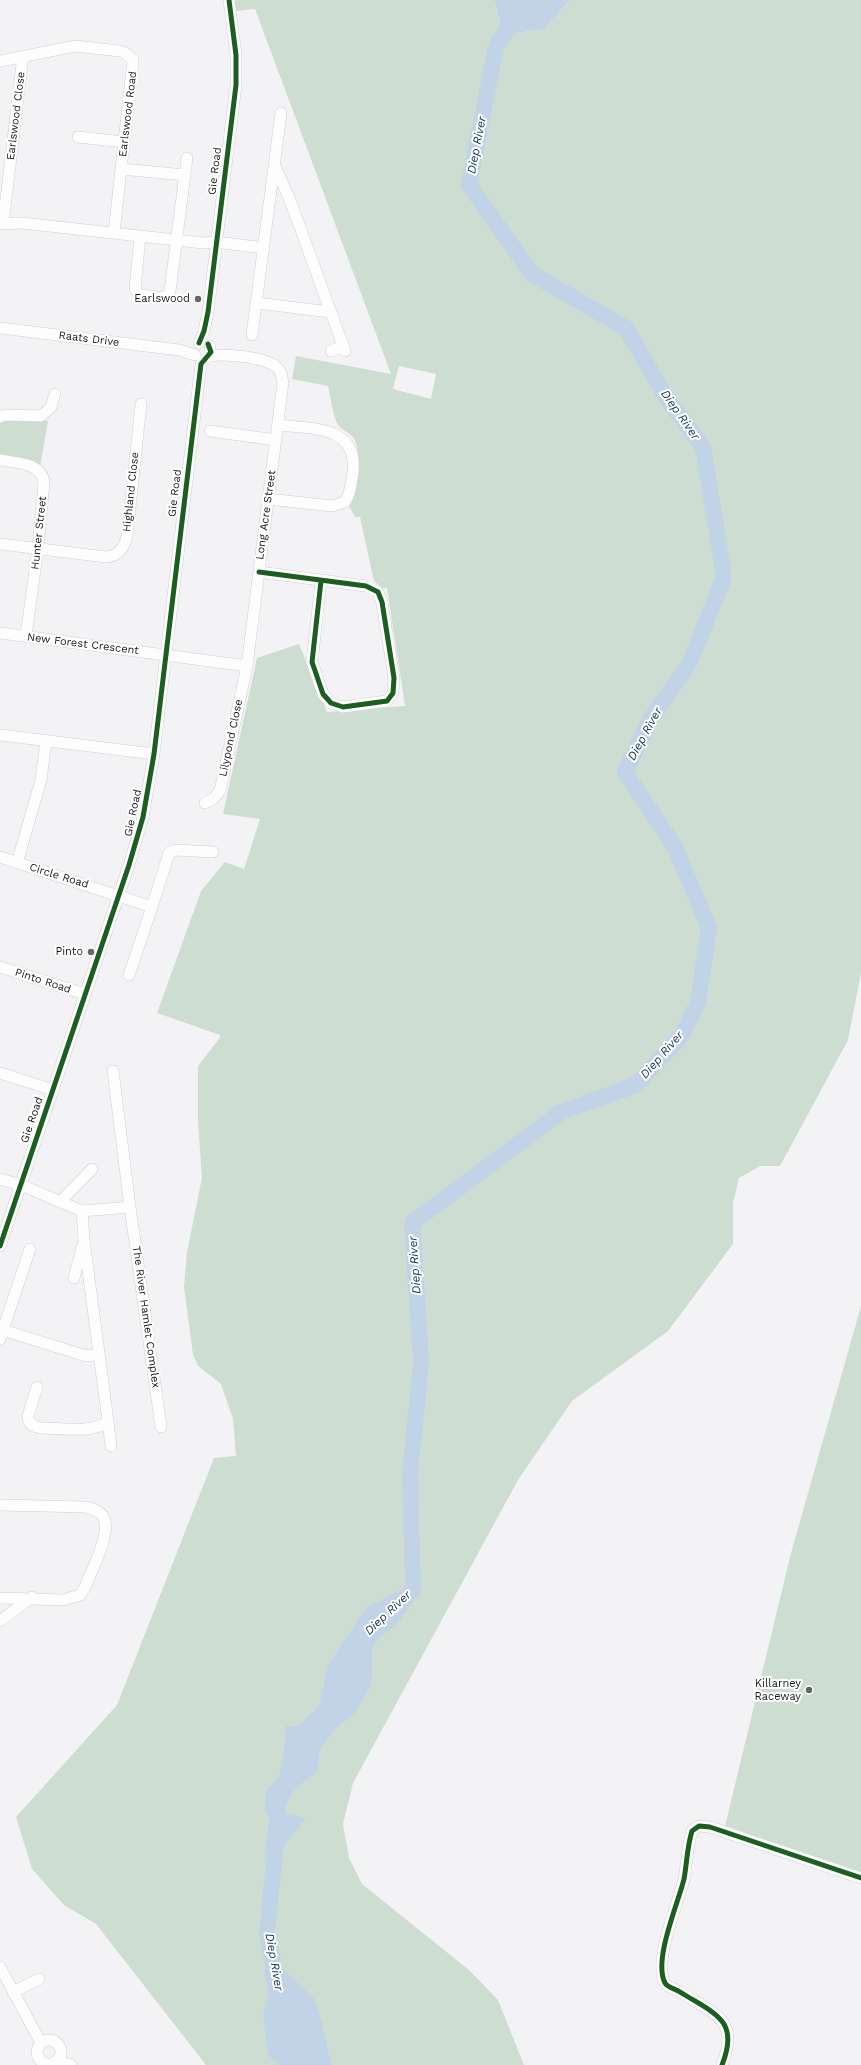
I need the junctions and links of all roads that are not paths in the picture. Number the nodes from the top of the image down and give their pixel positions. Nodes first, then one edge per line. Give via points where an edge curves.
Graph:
1 (229, 0) edge
2 (23, 56) junction
3 (0, 61) edge
4 (281, 113) dead end
5 (78, 137) dead end
6 (124, 142) junction
7 (187, 158) dead end
8 (274, 165) junction
9 (121, 169) junction
10 (185, 175) junction
11 (271, 194) junction
12 (290, 200) junction
13 (2, 224) edge
14 (114, 233) junction
15 (140, 236) junction
16 (176, 240) junction
17 (216, 246) junction
18 (263, 251) junction
19 (257, 303) junction
20 (330, 312) junction
21 (0, 328) edge
22 (252, 335) dead end
23 (331, 351) dead end
24 (204, 352) junction
25 (55, 394) dead end
26 (141, 404) dead end
27 (0, 416) edge
28 (278, 425) junction
29 (210, 431) dead end
30 (276, 440) junction
31 (0, 460) edge
32 (268, 499) junction
33 (0, 544) edge
34 (38, 548) junction
35 (259, 572) junction
36 (321, 581) junction
37 (0, 633) edge
38 (26, 636) junction
39 (166, 655) junction
40 (247, 666) junction
41 (0, 735) edge
42 (46, 740) junction
43 (154, 754) junction
44 (204, 804) dead end
45 (213, 852) dead end
46 (0, 857) edge
47 (17, 863) junction
48 (119, 895) junction
49 (152, 907) junction
50 (0, 967) edge
51 (129, 975) dead end
52 (85, 994) junction
53 (113, 1071) dead end
54 (0, 1073) edge
55 (53, 1090) junction
56 (92, 1169) dead end
57 (0, 1179) edge
58 (21, 1185) junction
59 (60, 1202) junction
60 (130, 1207) junction
61 (82, 1211) junction
62 (84, 1240) junction
63 (0, 1246) edge
64 (30, 1249) dead end
65 (74, 1278) dead end
66 (2, 1334) edge
67 (99, 1354) junction
68 (37, 1387) dead end
69 (108, 1421) junction
70 (161, 1427) dead end
71 (111, 1446) dead end
72 (0, 1505) edge
73 (0, 1598) edge
74 (32, 1598) junction
75 (0, 1621) edge
76 (861, 1878) edge
77 (0, 1966) edge
78 (39, 1979) dead end
79 (13, 1992) junction
80 (42, 2043) junction
81 (58, 2061) junction
82 (71, 2065) edge
83 (722, 2065) edge

1 - 17 street, Gie Road via 236,55 236,85
2 - 3 street, Earlswood Road
2 - 6 street, Earlswood Road via 75,46 120,51 130,56 134,64
2 - 13 street, Earlswood Close
4 - 8 street
5 - 6 street
6 - 9 street, Earlswood Road
7 - 10 street
8 - 11 street
8 - 12 street
9 - 10 street
9 - 14 street, Earlswood Road
10 - 16 street
11 - 12 street via 280,190
11 - 18 street
12 - 20 street
13 - 14 street via 22,223
14 - 15 street
15 - 16 street
15 - 16 street via 135,289 140,295 162,298 166,298 170,291
16 - 17 street
17 - 18 street
17 - 24 street, Gie Road via 204,331
18 - 19 street
19 - 20 street
19 - 22 street
20 - 23 street via 344,348
21 - 24 street, Raats Drive
24 - 28 street, Raats Drive via 268,363 279,370 283,382
24 - 39 street, Gie Road
25 - 27 street via 51,407 42,416
26 - 34 street, Highland Close via 127,536 123,548 113,556 106,557
28 - 30 street, Long Acre Street
28 - 32 street via 328,431 344,440 354,464 351,488 344,502 332,506
29 - 30 street
30 - 32 street, Long Acre Street
31 - 34 street, Hunter Street via 30,465 43,478 44,496
32 - 35 street, Long Acre Street
33 - 34 street, Highland Close
34 - 38 street, Hunter Street
35 - 36 street
35 - 40 street, Long Acre Street
36 - 36 street via 369,586 380,595 394,678 393,693 387,701 343,707 331,703 323,694 312,662
37 - 38 street, New Forest Crescent
38 - 39 street, New Forest Crescent
39 - 40 street
39 - 43 street, Gie Road
40 - 44 street, Lilypond Close via 220,791
41 - 42 street
42 - 43 street
42 - 47 street via 42,780
43 - 48 street, Gie Road via 143,817
45 - 49 street via 175,850 170,853
46 - 47 street, Circle Road
47 - 48 street, Circle Road
48 - 49 street, Circle Road
48 - 52 street, Gie Road
49 - 51 street
50 - 52 street, Pinto Road
52 - 55 street, Gie Road
53 - 60 street, The River Hamlet Complex
54 - 55 street
55 - 58 street, Gie Road
56 - 59 street
57 - 58 street
58 - 59 street
58 - 63 street, Gie Road
59 - 61 street
60 - 61 street
60 - 70 street, The River Hamlet Complex
61 - 62 street
62 - 65 street
62 - 67 street
64 - 66 street
66 - 67 street via 86,1356
67 - 69 street
68 - 69 street via 28,1416 33,1426 93,1429 103,1426
69 - 71 street
72 - 74 street via 86,1507 98,1511 105,1520 104,1537 80,1595 64,1600
73 - 74 street
74 - 75 street
76 - 83 street via 710,1827 699,1826 692,1831 684,1880 665,1943 664,1977 668,1986 697,2003 725,2025 729,2043
77 - 79 street
78 - 79 street
79 - 80 street
80 - 81 street via 50,2040 57,2043 62,2054
80 - 81 street via 37,2050 39,2059 50,2064
81 - 82 street

